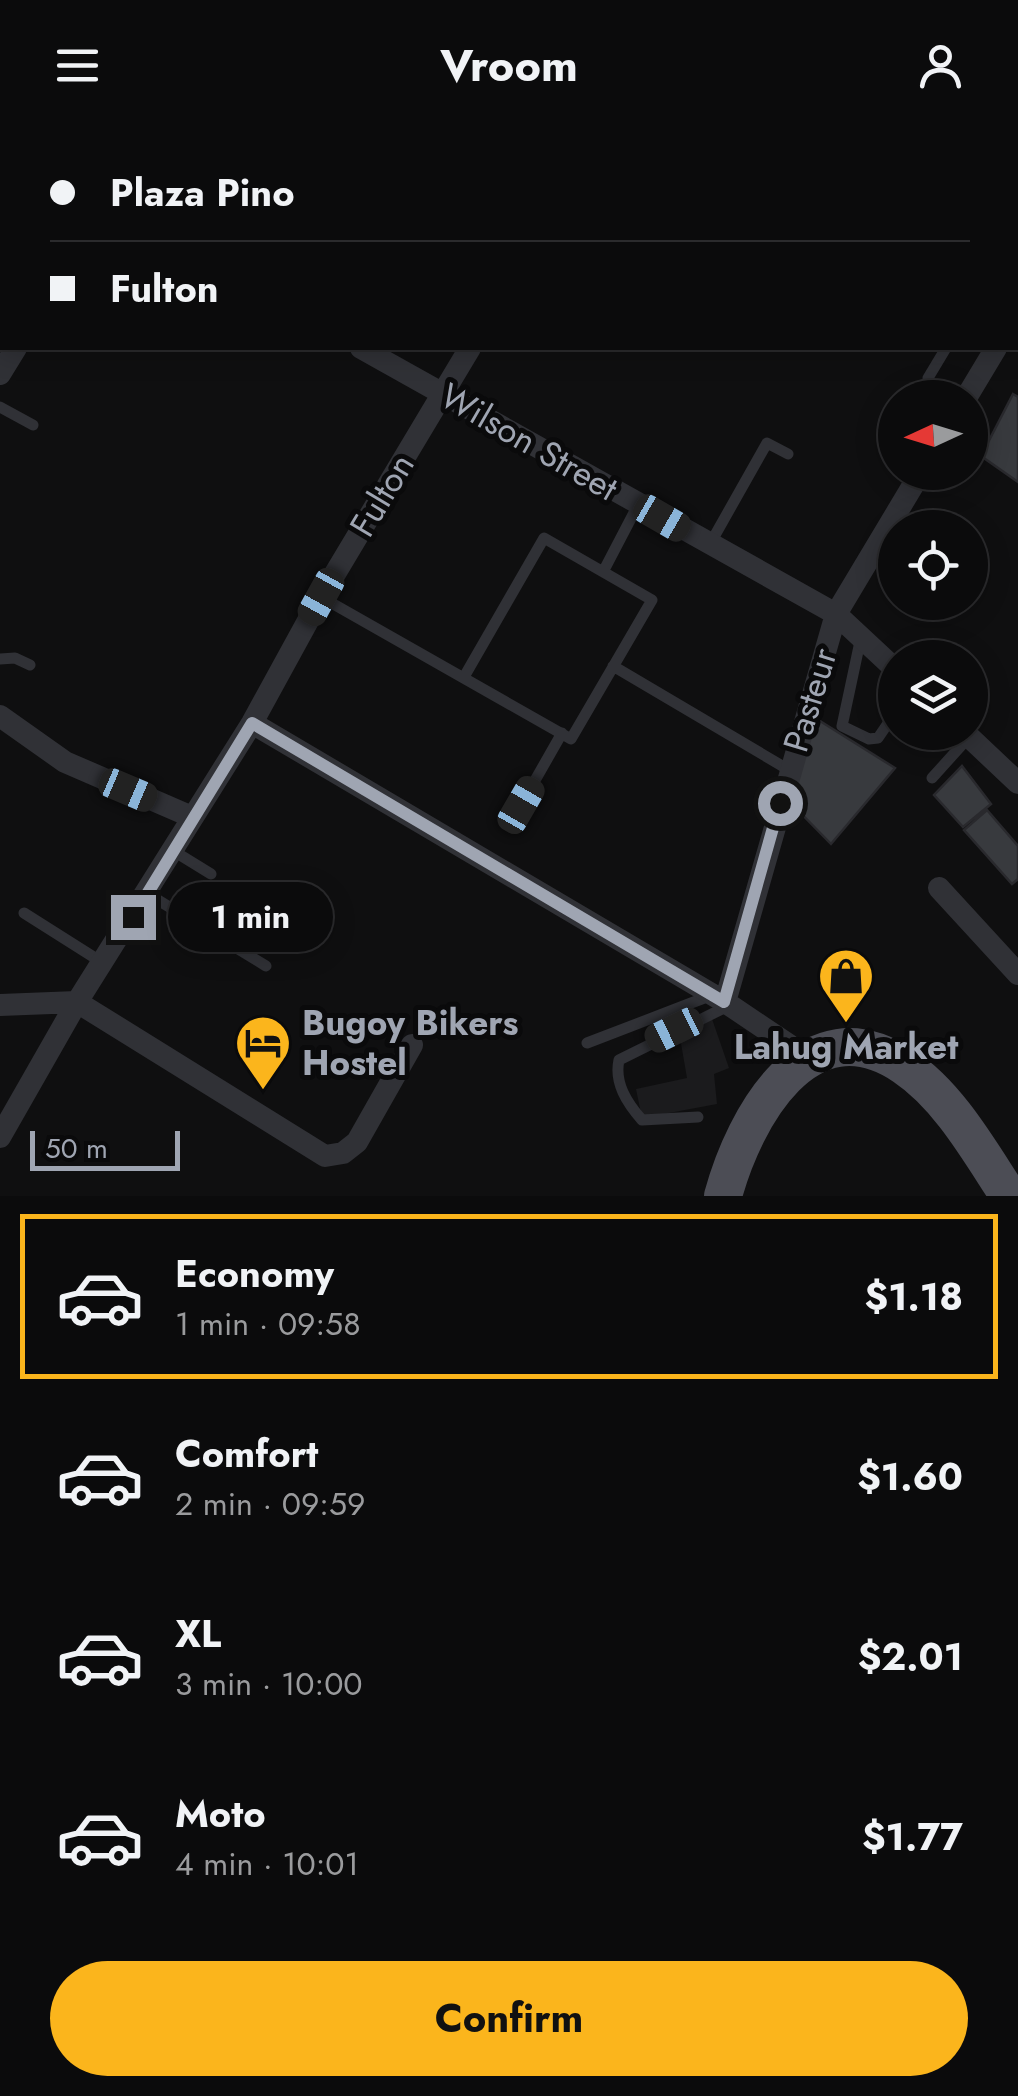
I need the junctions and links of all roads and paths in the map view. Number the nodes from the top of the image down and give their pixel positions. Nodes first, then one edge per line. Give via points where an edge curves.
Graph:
1 (15, 350) edge
2 (365, 350) edge
3 (469, 350) edge
4 (945, 350) edge
5 (998, 350) edge
6 (0, 374) edge
7 (928, 378) dead end
8 (978, 380) edge
9 (443, 393) junction
10 (0, 407) edge
11 (33, 425) dead end
12 (788, 454) dead end
13 (910, 490) edge
14 (638, 504) junction
15 (710, 544) junction
16 (603, 572) junction
17 (321, 597) junction
18 (836, 614) junction
19 (861, 637) junction
20 (878, 652) edge
21 (0, 659) edge
22 (30, 665) dead end
23 (614, 666) junction
24 (464, 676) junction
25 (0, 716) edge
26 (252, 723) junction
27 (562, 733) junction
28 (878, 738) edge
29 (954, 750) edge
30 (982, 750) edge
31 (790, 770) junction
32 (932, 778) dead end
33 (1018, 783) edge
34 (521, 805) dead end
35 (192, 817) junction
36 (172, 850) junction
37 (211, 874) dead end
38 (939, 888) dead end
39 (148, 894) junction
40 (24, 914) dead end
41 (103, 964) junction
42 (266, 966) dead end
43 (1018, 974) edge
44 (722, 1000) junction
45 (77, 1002) junction
46 (0, 1006) edge
47 (587, 1043) dead end
48 (412, 1045) dead end
49 (801, 1064) junction
50 (698, 1118) dead end
51 (0, 1137) edge
52 (723, 1196) edge
53 (1009, 1196) edge

1 - 6 street
2 - 9 street, Wilson Street
3 - 9 street, Fulton
4 - 7 lane
5 - 8 street
9 - 14 street, Wilson Street
9 - 17 street, Fulton
10 - 11 lane
12 - 15 lane via 767,444
13 - 18 street, Pasteur
14 - 15 street, Wilson Street
14 - 16 lane
15 - 18 street, Wilson Street
16 - 23 lane via 652,600
16 - 24 lane via 544,538
17 - 24 lane
17 - 26 street, Fulton
18 - 19 street, Wilson Street
18 - 31 street, Pasteur
19 - 20 street, Wilson Street
19 - 28 lane via 842,726
21 - 22 lane
23 - 27 lane via 572,739
23 - 31 lane
24 - 27 lane
25 - 35 street via 65,762
26 - 35 street, Fulton
26 - 44 street
27 - 34 lane
29 - 32 lane
30 - 33 street
31 - 44 street, Pasteur
35 - 36 street, Fulton
36 - 37 lane
36 - 39 street, Fulton
38 - 43 street
39 - 41 street, Fulton
39 - 42 lane
40 - 41 lane
41 - 45 street, Fulton
44 - 47 lane
44 - 49 street via 789,1045
44 - 50 lane via 619,1060 616,1073 642,1120
45 - 46 street
45 - 48 street via 325,1156 343,1154 358,1142
45 - 51 street, Fulton
49 - 52 main road via 775,1084 752,1120
49 - 53 main road via 845,1047 868,1048 904,1065 934,1090

